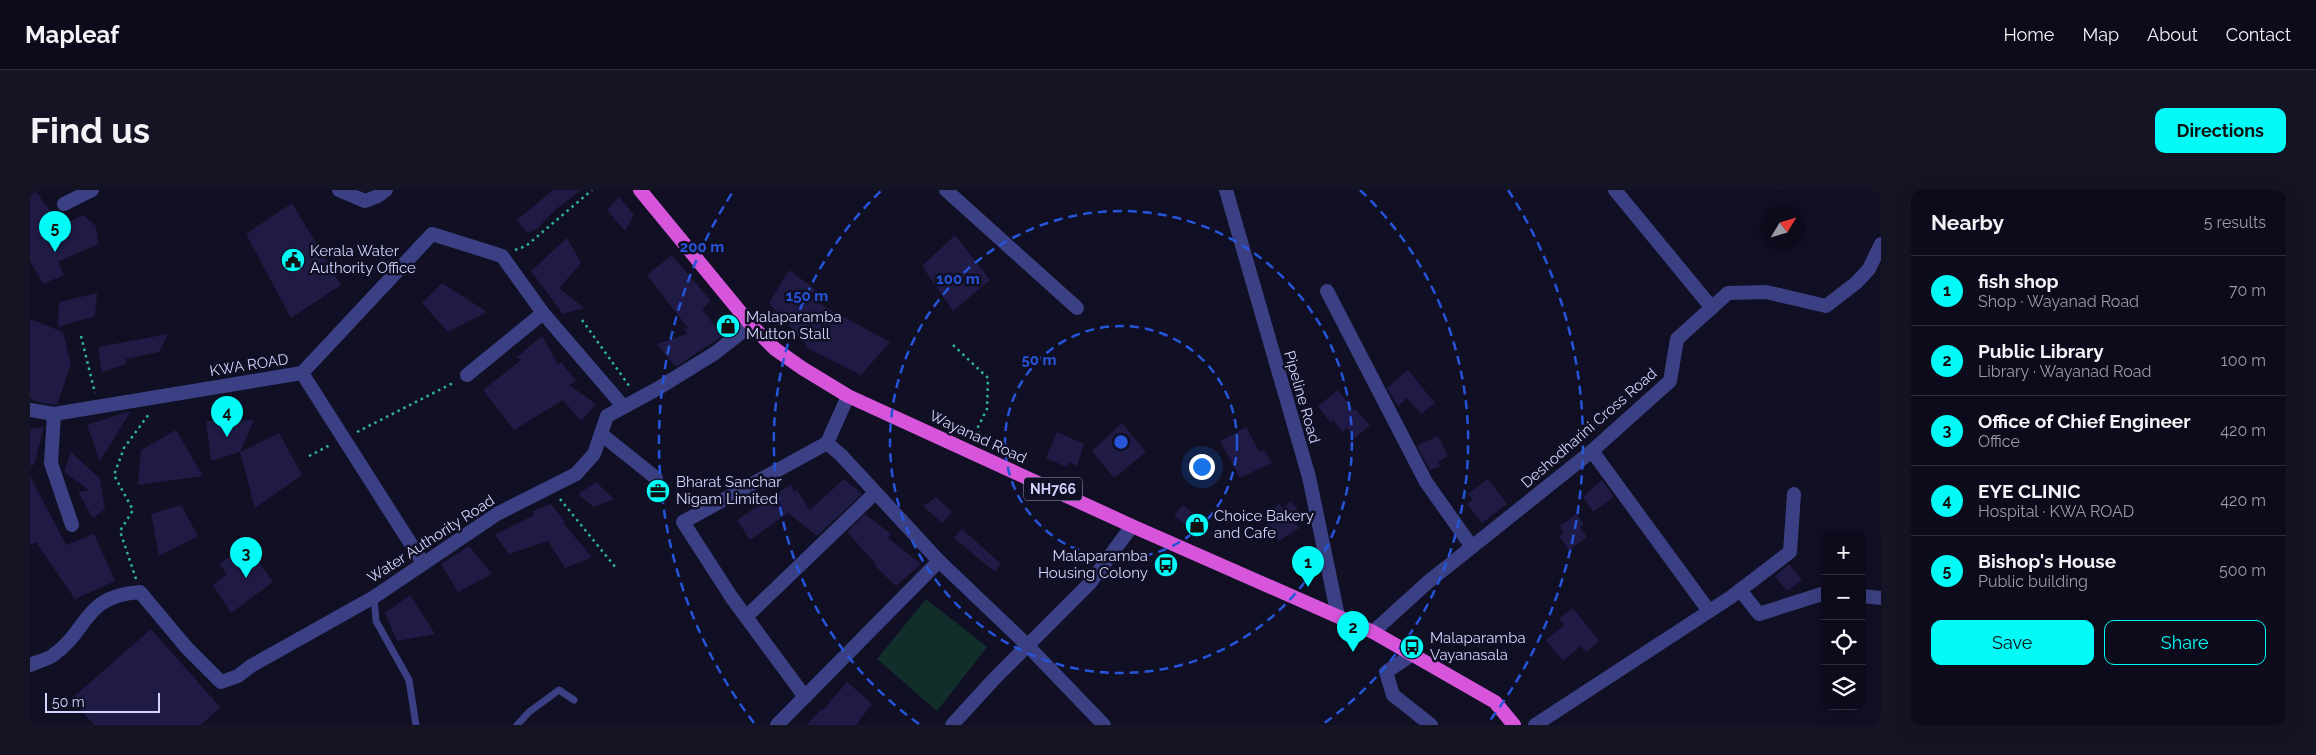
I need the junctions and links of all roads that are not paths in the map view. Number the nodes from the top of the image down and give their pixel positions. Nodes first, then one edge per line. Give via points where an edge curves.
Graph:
1 (92, 190) edge
2 (338, 190) edge
3 (386, 190) edge
4 (640, 190) edge
5 (946, 190) edge
6 (1226, 190) edge
7 (1615, 190) edge
8 (64, 204) dead end
9 (1881, 244) edge
10 (1327, 291) dead end
11 (1076, 308) dead end
12 (1712, 308) junction
13 (544, 313) junction
14 (751, 325) junction
15 (302, 373) junction
16 (467, 375) road end
17 (848, 396) junction
18 (623, 406) junction
19 (30, 410) edge
20 (54, 414) junction
21 (601, 434) junction
22 (827, 443) junction
23 (1592, 451) junction
24 (656, 478) dead end
25 (875, 493) junction
26 (1794, 494) dead end
27 (72, 525) dead end
28 (1132, 526) junction
29 (1472, 547) junction
30 (938, 561) junction
31 (424, 563) junction
32 (1740, 590) junction
33 (1821, 594) edge
34 (1866, 596) edge
35 (374, 597) junction
36 (1881, 598) edge
37 (1709, 611) junction
38 (1338, 616) junction
39 (746, 617) junction
40 (1373, 632) junction
41 (1027, 645) junction
42 (1413, 654) junction
43 (30, 665) edge
44 (805, 697) junction
45 (574, 700) dead end
46 (1096, 722) edge
47 (416, 725) edge
48 (517, 725) edge
49 (777, 725) edge
50 (952, 725) edge
51 (1431, 725) edge
52 (1514, 725) edge
53 (1535, 725) edge

1 - 8 street
2 - 3 street via 365,200
4 - 14 highway, Wayanad Road / NH766
5 - 11 street
6 - 38 street, Pipeline Road via 1309,477
7 - 12 street
9 - 12 street, Deshodharini Cross Road via 1869,270 1826,306 1766,292 1728,293
10 - 29 street via 1426,482
12 - 23 street, Deshodharini Cross Road via 1677,339 1670,382
13 - 15 street, KWA ROAD via 502,256 432,234
13 - 16 street
13 - 18 street
14 - 17 highway, Wayanad Road / NH766 via 782,354
14 - 18 street, Water Authority Road via 715,353
15 - 20 street, KWA ROAD
15 - 31 street
17 - 22 street
17 - 28 highway, Wayanad Road / NH766
18 - 21 street, Water Authority Road via 607,416
19 - 20 street, KWA ROAD
20 - 27 street via 51,463
21 - 24 street
21 - 31 street, Water Authority Road via 594,454 576,474 496,514
22 - 25 street
22 - 39 street via 683,522
23 - 29 street, Deshodharini Cross Road
23 - 37 street
25 - 30 street
25 - 39 street
26 - 32 street via 1790,552
28 - 38 highway, Wayanad Road / NH766
28 - 41 street via 1090,582
29 - 40 street, Deshodharini Cross Road
30 - 41 street
30 - 44 street
31 - 35 street, Water Authority Road
32 - 33 street via 1759,614
32 - 37 street
34 - 36 street
35 - 43 street, Water Authority Road via 238,676 221,682 186,647 144,596 121,594 106,600 86,616 72,637 52,656
35 - 47 lane via 376,621 409,680
37 - 53 street
38 - 40 highway, Wayanad Road / NH766
39 - 44 street
40 - 42 highway, Wayanad Road / NH766
41 - 46 street
41 - 50 street
42 - 51 street via 1386,672 1393,695
42 - 52 highway, Wayanad Road / NH766 via 1495,702
44 - 49 street
45 - 48 lane via 559,690

